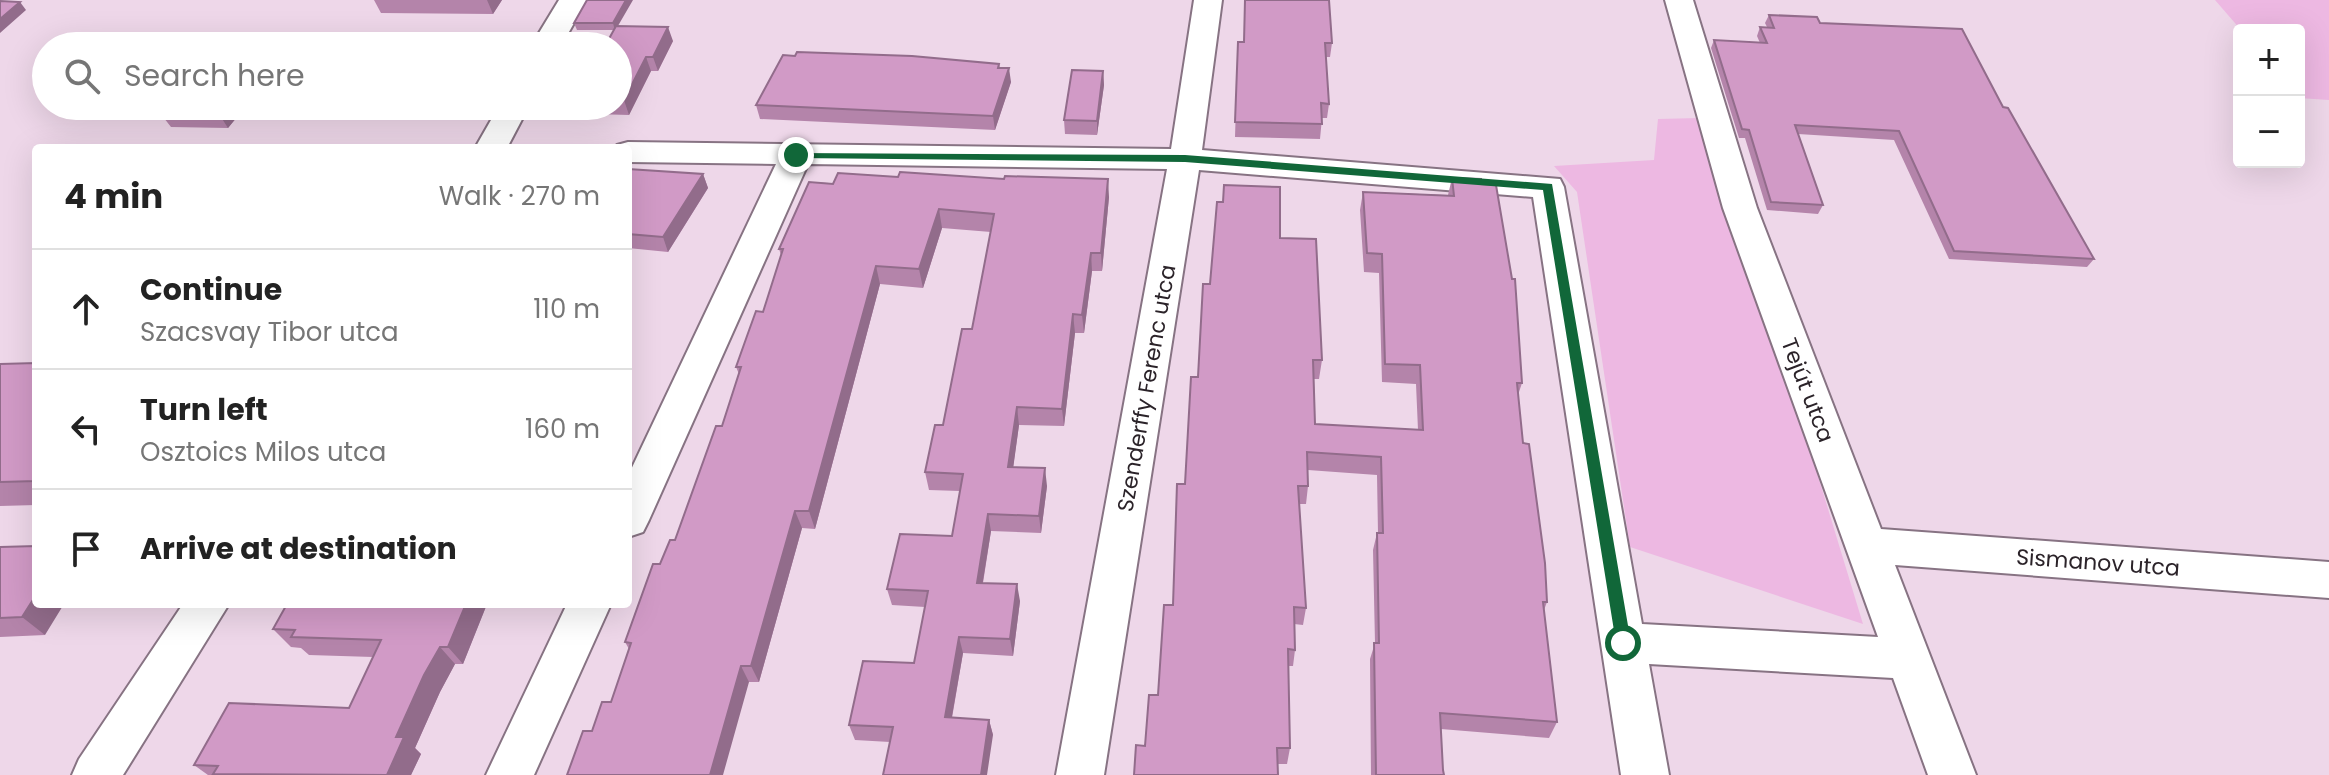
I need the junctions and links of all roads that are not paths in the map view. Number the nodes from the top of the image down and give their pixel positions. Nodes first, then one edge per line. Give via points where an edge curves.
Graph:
1 (573, 0) edge
2 (1208, 0) edge
3 (1679, 0) edge
4 (554, 32) edge
5 (506, 120) edge
6 (493, 144) edge
7 (632, 152) edge
8 (796, 155) junction
9 (1185, 159) junction
10 (632, 511) edge
11 (1866, 545) junction
12 (2329, 580) edge
13 (204, 608) edge
14 (587, 608) edge
15 (1623, 643) junction
16 (1909, 659) junction
17 (96, 775) edge
18 (510, 775) edge
19 (1080, 775) edge
20 (1645, 775) edge
21 (1952, 775) edge

1 - 4 street
2 - 9 street, Szenderffy Ferenc utca
3 - 11 street, Tejút utca via 1740,208
5 - 6 street
7 - 8 street
8 - 9 street
8 - 10 street
9 - 15 street via 1548,187
9 - 19 street, Szenderffy Ferenc utca
11 - 12 street, Sismanov utca
11 - 16 street, Tejút utca
13 - 17 street
14 - 18 street
15 - 16 street
15 - 20 street
16 - 21 street, Tejút utca

